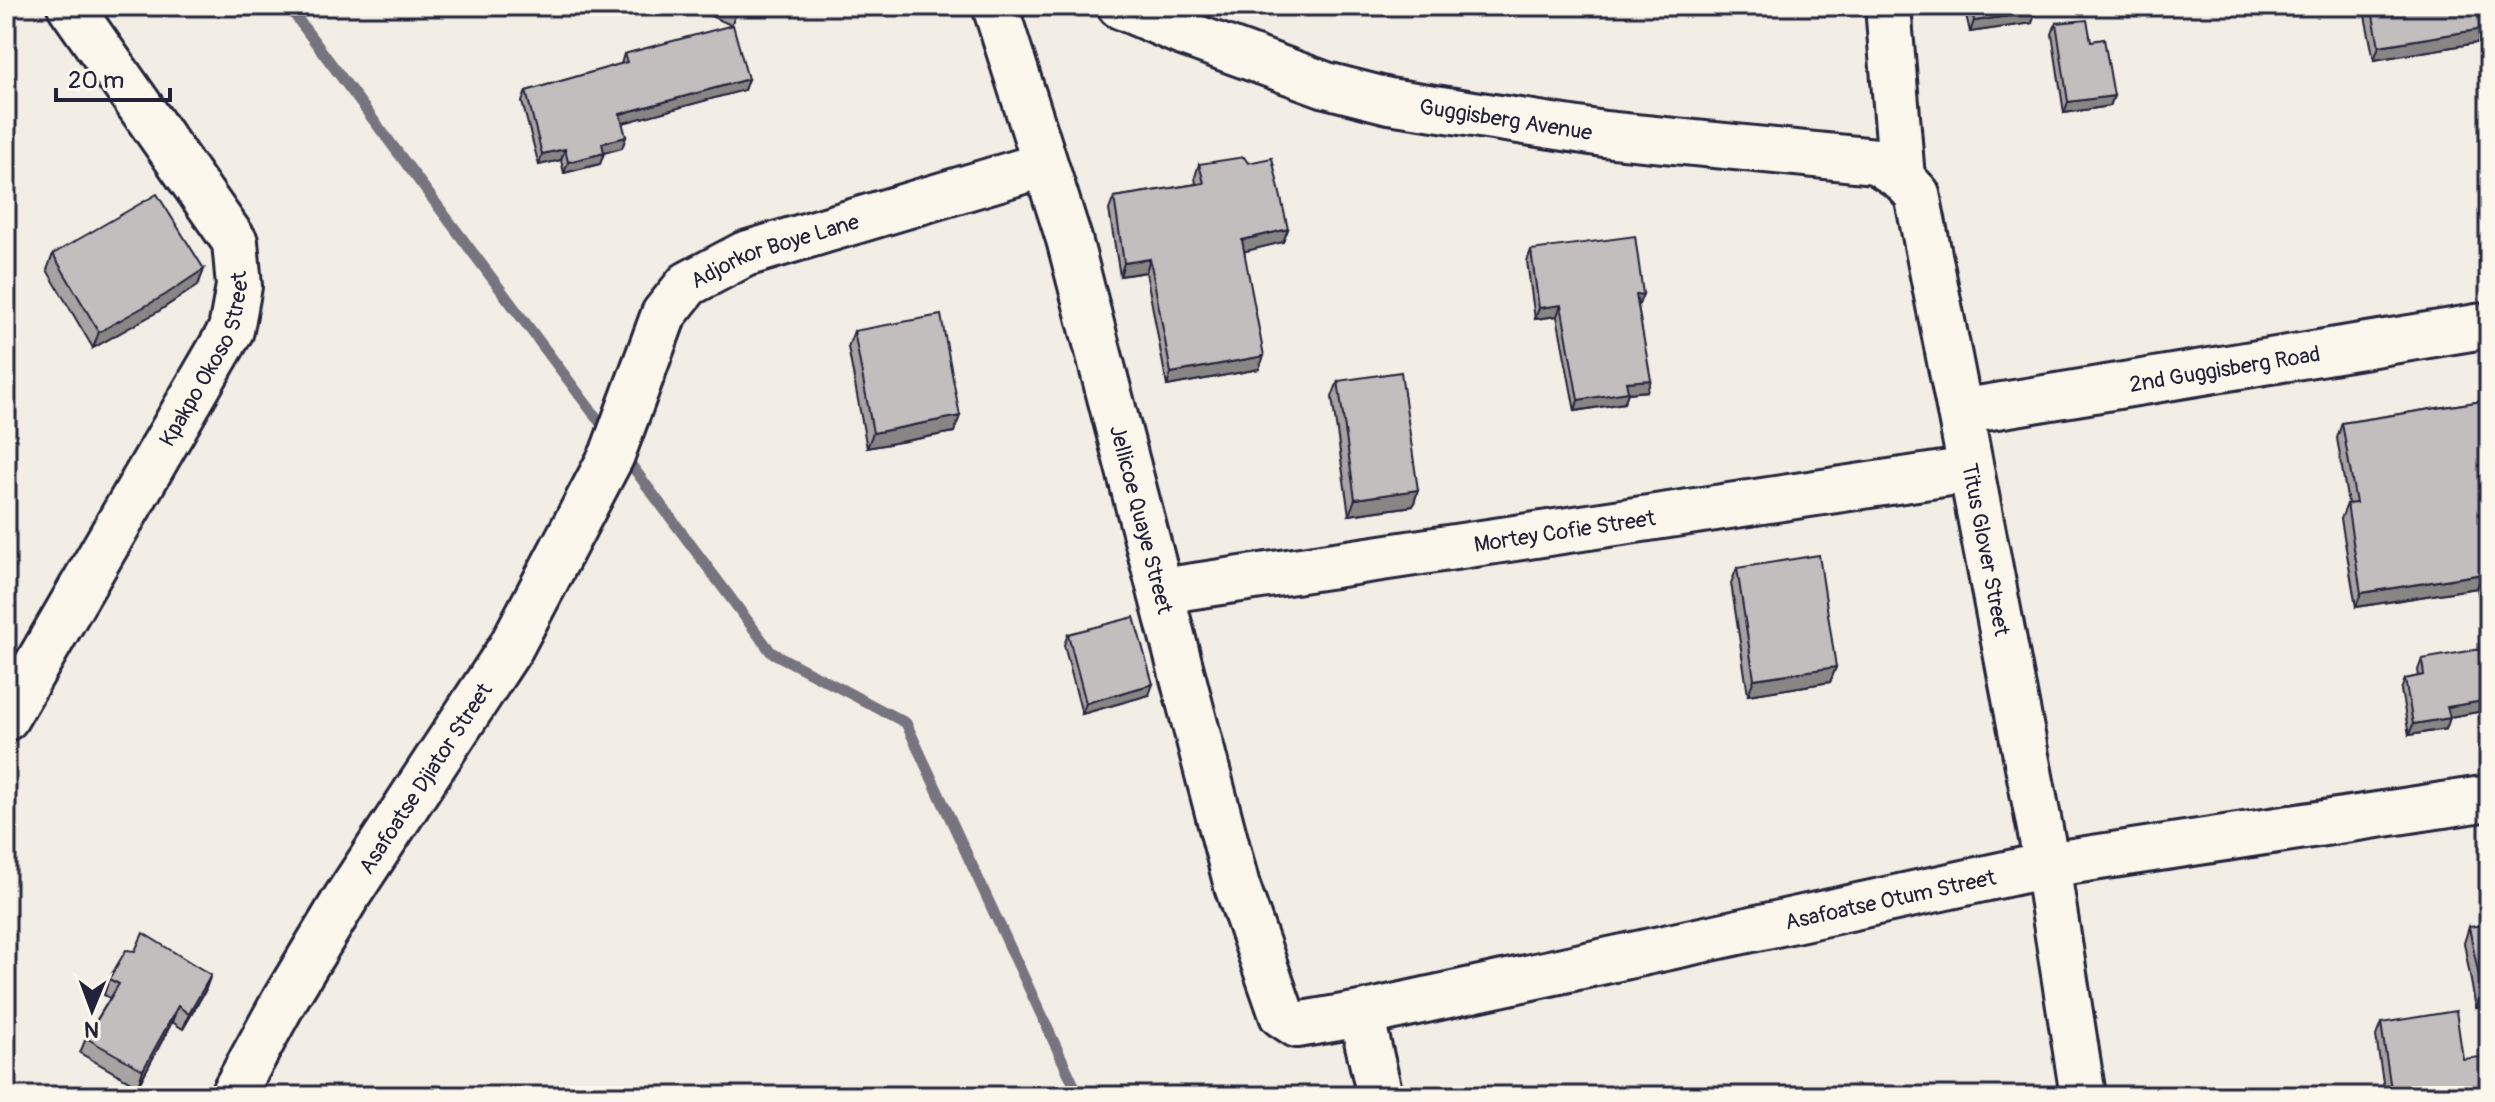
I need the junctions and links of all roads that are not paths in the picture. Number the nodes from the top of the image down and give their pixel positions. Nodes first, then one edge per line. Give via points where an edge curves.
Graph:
1 (70, 6) edge
2 (995, 6) edge
3 (1120, 6) edge
4 (1888, 6) edge
5 (1043, 165) junction
6 (1902, 178) junction
7 (2489, 325) edge
8 (1960, 412) junction
9 (612, 455) joint
10 (1970, 470) junction
11 (1161, 591) junction
12 (19, 669) edge
13 (6, 718) edge
14 (2489, 798) edge
15 (2047, 865) junction
16 (1361, 1014) junction
17 (1297, 1025) joint
18 (232, 1096) edge
19 (1380, 1096) edge
20 (2083, 1096) edge

1 - 12 street, Kpakpo Okoso Street via 235,242 239,286 231,330
2 - 5 street, Jellicoe Quaye Street
3 - 6 street, Guggisberg Avenue via 1326,85 1389,101 1604,134 1876,161
4 - 6 street, Titus Glover Street
5 - 9 street, Adjorkor Boye Lane via 745,254 688,284 664,314
5 - 11 street, Jellicoe Quaye Street via 1069,239
6 - 8 street, Titus Glover Street via 1917,194
7 - 8 street, 2nd Guggisberg Road
8 - 10 street, Titus Glover Street
9 - 18 street, Asafoatse Djiator Street via 511,647 346,898
10 - 11 street, Mortey Cofie Street
10 - 15 street, Titus Glover Street
11 - 17 street, Jellicoe Quaye Street via 1237,886 1282,1015
12 - 13 street, Kpakpo Okoso Street
14 - 15 street, Asafoatse Otum Street
15 - 16 street, Asafoatse Otum Street
15 - 20 street, Titus Glover Street
16 - 17 street, Asafoatse Otum Street
16 - 19 street

